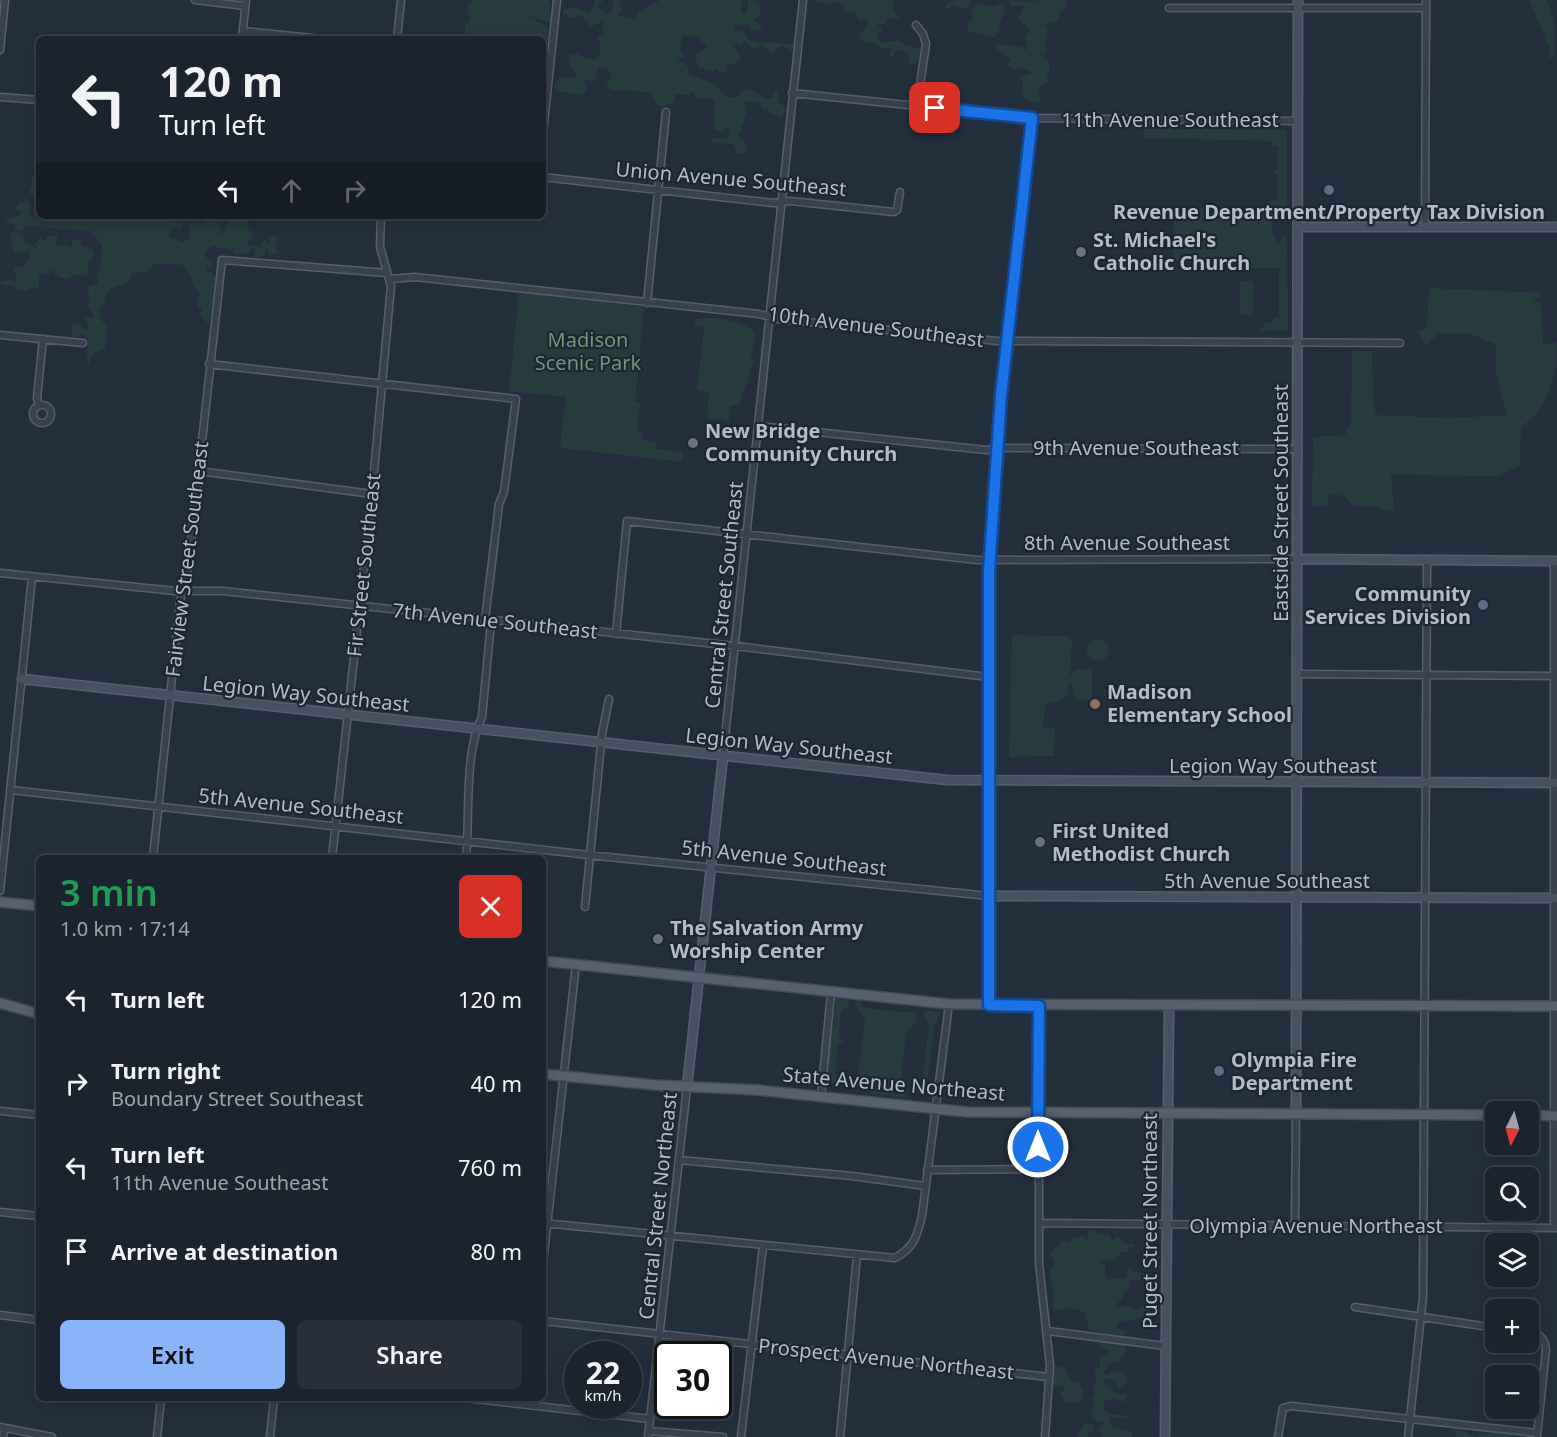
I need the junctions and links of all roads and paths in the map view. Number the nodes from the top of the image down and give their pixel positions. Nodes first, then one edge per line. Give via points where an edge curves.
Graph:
1 (5, 0) edge
2 (195, 0) edge
3 (401, 0) edge
4 (557, 0) edge
5 (803, 0) edge
6 (245, 3) edge
7 (1298, 4) edge
8 (1426, 4) edge
9 (1169, 8) dead end
10 (916, 25) dead end
11 (243, 31) junction
12 (242, 36) edge
13 (292, 36) edge
14 (397, 36) edge
15 (0, 50) edge
16 (546, 66) edge
17 (792, 93) junction
18 (0, 97) edge
19 (36, 100) edge
20 (917, 106) junction
21 (666, 112) dead end
22 (1032, 118) junction
23 (1298, 121) junction
24 (546, 177) edge
25 (658, 191) junction
26 (900, 192) dead end
27 (781, 203) junction
28 (381, 219) edge
29 (1298, 227) junction
30 (1425, 227) junction
31 (1557, 227) edge
32 (388, 276) junction
33 (647, 303) junction
34 (770, 317) junction
35 (0, 335) edge
36 (44, 339) junction
37 (1008, 341) junction
38 (1298, 342) junction
39 (83, 343) dead end
40 (1400, 343) dead end
41 (209, 364) junction
42 (382, 385) junction
43 (39, 405) dead end
44 (759, 426) junction
45 (996, 448) junction
46 (1298, 448) junction
47 (199, 471) junction
48 (372, 494) junction
49 (747, 535) junction
50 (1297, 559) junction
51 (990, 560) junction
52 (1427, 561) junction
53 (1556, 561) edge
54 (0, 573) edge
55 (32, 577) junction
56 (183, 591) junction
57 (360, 606) junction
58 (488, 621) junction
59 (616, 634) junction
60 (735, 647) junction
61 (1297, 674) junction
62 (1426, 675) junction
63 (1555, 676) edge
64 (988, 677) junction
65 (22, 679) junction
66 (171, 695) junction
67 (609, 699) dead end
68 (347, 716) junction
69 (476, 728) junction
70 (601, 742) junction
71 (723, 756) junction
72 (988, 782) junction
73 (1297, 782) junction
74 (1426, 783) junction
75 (1556, 783) edge
76 (11, 790) junction
77 (160, 807) junction
78 (336, 826) junction
79 (467, 840) junction
80 (153, 855) edge
81 (332, 855) edge
82 (466, 855) edge
83 (589, 855) junction
84 (710, 866) junction
85 (0, 891) edge
86 (989, 896) junction
87 (1296, 897) junction
88 (1425, 898) junction
89 (1556, 898) edge
90 (0, 902) edge
91 (36, 906) edge
92 (585, 907) dead end
93 (546, 961) edge
94 (576, 964) junction
95 (697, 978) junction
96 (831, 993) junction
97 (0, 1003) edge
98 (949, 1004) junction
99 (989, 1005) junction
100 (1039, 1006) junction
101 (1169, 1006) junction
102 (1296, 1006) junction
103 (1425, 1006) junction
104 (1556, 1006) edge
105 (0, 1008) edge
106 (23, 1010) junction
107 (36, 1013) edge
108 (546, 1074) edge
109 (564, 1076) junction
110 (687, 1087) junction
111 (821, 1097) junction
112 (934, 1109) junction
113 (0, 1111) edge
114 (1038, 1113) junction
115 (1167, 1114) junction
116 (1296, 1114) junction
117 (1425, 1114) junction
118 (36, 1115) edge
119 (1485, 1115) edge
120 (1539, 1115) edge
121 (1556, 1116) edge
122 (679, 1160) junction
123 (1039, 1169) junction
124 (927, 1170) junction
125 (926, 1186) junction
126 (0, 1212) edge
127 (546, 1215) edge
128 (36, 1216) edge
129 (546, 1223) edge
130 (1039, 1223) junction
131 (1166, 1225) junction
132 (1295, 1226) junction
133 (1424, 1227) junction
134 (1555, 1228) edge
135 (671, 1236) junction
136 (763, 1246) junction
137 (857, 1256) junction
138 (1355, 1307) dead end
139 (0, 1315) edge
140 (1421, 1317) junction
141 (36, 1320) edge
142 (546, 1321) edge
143 (1485, 1326) edge
144 (1048, 1332) junction
145 (660, 1334) junction
146 (1539, 1336) edge
147 (753, 1344) junction
148 (1165, 1346) junction
149 (848, 1355) junction
150 (1049, 1377) junction
151 (161, 1401) edge
152 (274, 1401) edge
153 (528, 1401) edge
154 (1410, 1418) junction
155 (650, 1419) junction
156 (2, 1427) edge
157 (649, 1434) edge
158 (1537, 1435) edge
159 (3, 1437) edge
160 (52, 1437) edge
161 (157, 1437) edge
162 (270, 1437) edge
163 (723, 1437) edge
164 (741, 1437) edge
165 (840, 1437) edge
166 (1046, 1437) edge
167 (1165, 1437) edge
168 (1278, 1437) edge
169 (1408, 1437) edge

1 - 15 street
2 - 6 street
3 - 14 street
4 - 16 street
5 - 17 street, Central Street Southeast
6 - 11 street
7 - 8 street
7 - 9 street
7 - 23 street, Eastside Street Southeast
8 - 30 street
10 - 20 street via 926,44
11 - 12 street
11 - 13 street
17 - 20 street, 11th Avenue Southeast
17 - 27 street, Central Street Southeast
18 - 19 street
20 - 22 street, 11th Avenue Southeast
21 - 25 street
22 - 23 street, 11th Avenue Southeast
22 - 37 street
23 - 29 street, Eastside Street Southeast
24 - 25 street, Union Avenue Southeast
25 - 27 street, Union Avenue Southeast
25 - 33 street
26 - 27 street, Union Avenue Southeast via 894,212
27 - 34 street, Central Street Southeast
28 - 32 street, Fir Street Southeast via 380,247
29 - 30 street
29 - 38 street, Eastside Street Southeast
30 - 31 street
32 - 33 street, 10th Avenue Southeast
32 - 41 street, Fairview Street Southeast via 374,271 222,260
32 - 42 street, Fir Street Southeast
33 - 34 street, 10th Avenue Southeast
34 - 37 street, 10th Avenue Southeast
34 - 44 street, Central Street Southeast
35 - 36 street
36 - 39 street
36 - 43 street
37 - 38 street, 10th Avenue Southeast
37 - 45 street
38 - 40 street, 10th Avenue Southeast
38 - 46 street, Eastside Street Southeast
41 - 42 street
41 - 47 street, Fairview Street Southeast
42 - 48 street, Fir Street Southeast
42 - 58 street via 516,399 504,492 497,514
44 - 45 street, 9th Avenue Southeast
44 - 49 street, Central Street Southeast
45 - 46 street, 9th Avenue Southeast
45 - 51 street
46 - 50 street, Eastside Street Southeast
47 - 48 street
47 - 56 street, Fairview Street Southeast
48 - 57 street, Fir Street Southeast
49 - 51 street, 8th Avenue Southeast
49 - 59 street, 8th Avenue Southeast via 627,521
49 - 60 street, Central Street Southeast
50 - 51 street, 8th Avenue Southeast
50 - 52 street, 8th Avenue Southeast
50 - 61 street, Eastside Street Southeast
51 - 64 street
52 - 53 street, 8th Avenue Southeast
52 - 62 street
53 - 63 street
54 - 55 street, 7th Avenue Southeast
55 - 56 street, 7th Avenue Southeast
55 - 65 street
56 - 57 street, 7th Avenue Southeast via 223,591
56 - 66 street, Fairview Street Southeast
57 - 58 street, 7th Avenue Southeast
57 - 68 street, Fir Street Southeast
58 - 59 street, 7th Avenue Southeast
58 - 69 street via 482,717
59 - 60 street, 7th Avenue Southeast
60 - 64 street, 7th Avenue Southeast
60 - 71 street, Central Street Southeast
61 - 62 street
61 - 73 street, Eastside Street Southeast
62 - 63 street
62 - 74 street
63 - 75 street
64 - 72 street
65 - 66 street, Legion Way Southeast
65 - 76 street
66 - 68 street, Legion Way Southeast
66 - 77 street, Fairview Street Southeast
67 - 70 street
68 - 69 street, Legion Way Southeast
68 - 78 street, Fir Street Southeast
69 - 70 street, Legion Way Southeast
69 - 79 street
70 - 71 street, Legion Way Southeast
70 - 83 street
71 - 72 street, Legion Way Southeast
71 - 84 street, Central Street Southeast
72 - 73 street, Legion Way Southeast
72 - 86 street
73 - 74 street, Legion Way Southeast
73 - 87 street, Eastside Street Southeast
74 - 75 street, Legion Way Southeast
74 - 88 street
75 - 89 street
76 - 77 street, 5th Avenue Southeast
76 - 85 street
77 - 78 street, 5th Avenue Southeast
77 - 80 street, Fairview Street Southeast
78 - 79 street, 5th Avenue Southeast
78 - 81 street, Fir Street Southeast
79 - 82 street
79 - 83 street, 5th Avenue Southeast
83 - 84 street, 5th Avenue Southeast
83 - 92 street
84 - 86 street, 5th Avenue Southeast
84 - 95 street, Central Street Southeast
86 - 87 street, 5th Avenue Southeast
86 - 99 street
87 - 88 street, 5th Avenue Southeast
87 - 102 street, Eastside Street Southeast
88 - 89 street, 5th Avenue Southeast
88 - 103 street
89 - 104 street
90 - 91 main road
93 - 94 main road
94 - 95 main road
94 - 109 street
95 - 96 main road
95 - 110 street, Central Street Northeast
96 - 98 main road
96 - 111 street
97 - 106 main road
98 - 99 main road
98 - 112 street
99 - 100 main road
100 - 101 main road
100 - 114 street
101 - 102 main road
101 - 115 street, Puget Street Northeast
102 - 103 main road
102 - 116 street, Eastside Street Southeast
103 - 104 main road
103 - 117 street
104 - 121 street
105 - 106 street
106 - 107 main road
108 - 109 main road, State Avenue Northeast
109 - 110 main road, State Avenue Northeast
109 - 127 street
110 - 111 main road, State Avenue Northeast
110 - 122 street, Central Street Northeast
111 - 112 main road, State Avenue Northeast
112 - 114 main road, State Avenue Northeast
112 - 124 street
113 - 118 street
114 - 115 main road, State Avenue Northeast
114 - 123 street
115 - 116 main road, State Avenue Northeast
115 - 131 street, Puget Street Northeast
116 - 117 main road, State Avenue Northeast
116 - 132 street
117 - 119 main road, State Avenue Northeast
117 - 133 street
120 - 121 main road
121 - 134 street
122 - 125 street
122 - 135 street, Central Street Northeast
123 - 124 street
123 - 130 street
124 - 125 street
125 - 137 street via 922,1216 911,1247 896,1258
126 - 128 street
129 - 135 street
130 - 131 street, Olympia Avenue Northeast
130 - 144 street via 1039,1263
131 - 132 street, Olympia Avenue Northeast
131 - 148 street, Puget Street Northeast
132 - 133 street, Olympia Avenue Northeast
133 - 134 street, Olympia Avenue Northeast
133 - 140 street
135 - 136 street
135 - 145 street, Central Street Northeast
136 - 137 street
136 - 147 street
137 - 149 street
138 - 140 street
139 - 141 street
140 - 143 street
140 - 154 street
142 - 145 street, Prospect Avenue Northeast
144 - 148 street
144 - 150 street
145 - 147 street, Prospect Avenue Northeast
145 - 155 street, Central Street Northeast
146 - 158 street via 1545,1342
147 - 149 street, Prospect Avenue Northeast
147 - 164 street
148 - 167 street, Puget Street Northeast
149 - 150 street, Prospect Avenue Northeast
149 - 165 street
150 - 166 street
151 - 161 street
152 - 162 street
153 - 155 street
154 - 158 street
154 - 168 street via 1292,1406 1283,1408
154 - 169 street
155 - 157 street, Central Street Northeast
156 - 159 street
156 - 160 street
157 - 163 street

